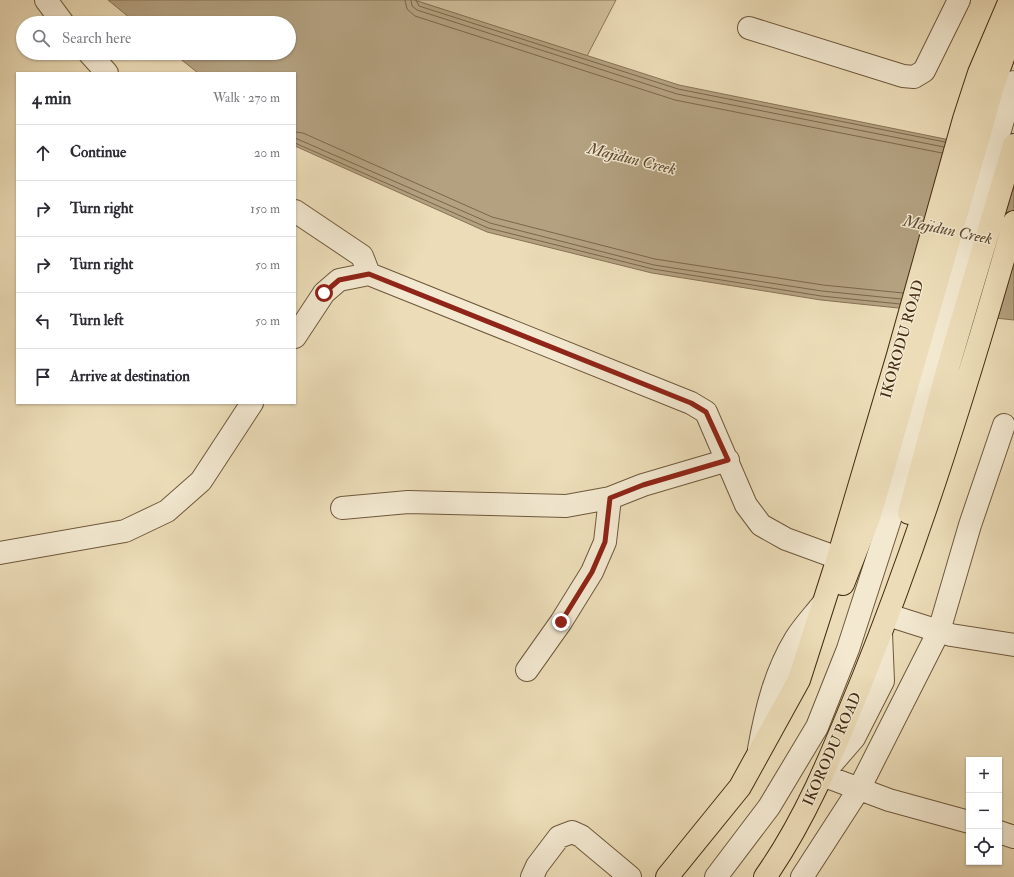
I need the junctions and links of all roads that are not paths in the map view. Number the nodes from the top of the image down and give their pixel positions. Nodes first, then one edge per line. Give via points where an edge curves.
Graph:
1 (46, 0) edge
2 (959, 0) edge
3 (1010, 0) edge
4 (58, 16) edge
5 (749, 28) dead end
6 (1014, 28) edge
7 (95, 60) edge
8 (106, 72) edge
9 (1014, 82) edge
10 (983, 123) junction
11 (1014, 145) edge
12 (296, 212) edge
13 (1014, 222) edge
14 (369, 274) junction
15 (296, 335) edge
16 (924, 360) junction
17 (251, 404) edge
18 (1004, 424) dead end
19 (728, 460) junction
20 (610, 498) junction
21 (342, 508) dead end
22 (0, 553) edge
23 (838, 558) junction
24 (821, 606) junction
25 (884, 624) junction
26 (939, 631) junction
27 (1014, 645) edge
28 (527, 670) dead end
29 (799, 680) junction
30 (758, 754) junction
31 (822, 775) junction
32 (858, 789) junction
33 (966, 821) edge
34 (1002, 833) edge
35 (1014, 837) edge
36 (532, 877) edge
37 (630, 877) edge
38 (667, 877) edge
39 (716, 877) edge
40 (765, 877) edge
41 (802, 877) edge

1 - 4 street
2 - 5 street via 924,71 914,77 903,76
3 - 10 highway, IKORODU ROAD via 979,73
6 - 10 highway, IKORODU ROAD
7 - 8 street
9 - 10 street
10 - 16 highway, IKORODU ROAD
10 - 16 street
11 - 16 highway, IKORODU ROAD
12 - 14 street via 362,256
13 - 25 highway, IKORODU ROAD via 973,368
14 - 15 street via 339,280 324,293
14 - 19 street via 691,403 706,412
16 - 23 highway, IKORODU ROAD
16 - 25 highway, IKORODU ROAD via 902,541
16 - 29 highway, IKORODU ROAD via 841,590
16 - 39 street via 888,526 848,648 816,727 769,807
17 - 22 street via 201,481 167,511 125,531
18 - 26 street via 970,525
19 - 20 street via 643,485
19 - 23 street via 746,505 761,525 786,540
20 - 21 street via 566,506 408,502
20 - 28 street via 605,542 592,572
23 - 24 highway, IKORODU ROAD
24 - 29 highway, IKORODU ROAD
24 - 30 street via 796,637 780,669 766,709
25 - 26 street
25 - 31 highway, IKORODU ROAD
26 - 27 street
26 - 32 street
29 - 30 highway, IKORODU ROAD
30 - 38 highway, IKORODU ROAD via 740,787
31 - 32 street
31 - 40 highway, IKORODU ROAD via 778,858
32 - 33 street
32 - 41 street
34 - 35 street
36 - 37 street via 537,866 559,837 572,832 581,836

